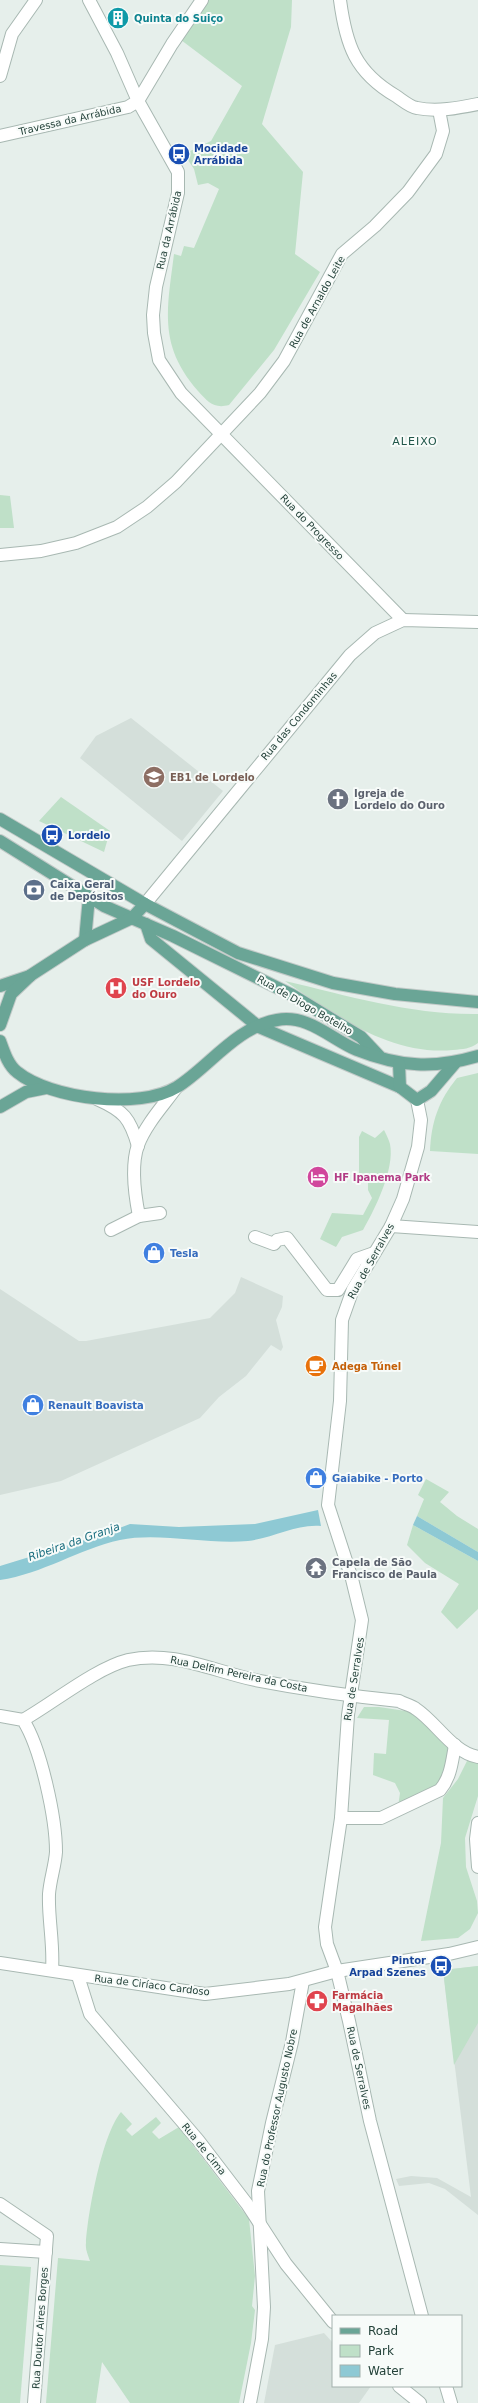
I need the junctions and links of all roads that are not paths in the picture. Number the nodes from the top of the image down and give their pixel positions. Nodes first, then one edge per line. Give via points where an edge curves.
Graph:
1 (36, 0) edge
2 (89, 0) edge
3 (202, 0) edge
4 (340, 0) edge
5 (0, 76) edge
6 (138, 101) junction
7 (478, 104) edge
8 (439, 110) junction
9 (0, 136) edge
10 (221, 434) junction
11 (0, 555) edge
12 (403, 620) junction
13 (478, 622) edge
14 (0, 819) edge
15 (0, 841) edge
16 (89, 897) junction
17 (145, 904) junction
18 (132, 918) junction
19 (146, 924) junction
20 (85, 940) junction
21 (31, 976) junction
22 (0, 986) edge
23 (478, 1002) edge
24 (0, 1025) edge
25 (259, 1027) junction
26 (0, 1041) edge
27 (478, 1056) edge
28 (380, 1057) junction
29 (455, 1063) junction
30 (399, 1064) junction
31 (400, 1087) junction
32 (46, 1088) junction
33 (176, 1088) junction
34 (96, 1099) junction
35 (418, 1100) junction
36 (0, 1108) edge
37 (138, 1146) junction
38 (160, 1213) dead end
39 (139, 1216) junction
40 (391, 1226) junction
41 (112, 1230) dead end
42 (478, 1232) edge
43 (255, 1237) dead end
44 (374, 1253) junction
45 (351, 1696) junction
46 (0, 1716) edge
47 (23, 1720) junction
48 (455, 1745) junction
49 (478, 1757) edge
50 (341, 1818) junction
51 (478, 1824) edge
52 (478, 1866) edge
53 (477, 1945) edge
54 (0, 1963) edge
55 (52, 1970) junction
56 (337, 1971) junction
57 (78, 1976) junction
58 (303, 1980) junction
59 (0, 2204) edge
60 (261, 2224) junction
61 (0, 2249) edge
62 (46, 2252) junction
63 (422, 2315) edge
64 (332, 2321) edge
65 (399, 2387) edge
66 (446, 2387) edge
67 (34, 2403) edge
68 (250, 2403) edge
69 (420, 2403) edge
70 (451, 2403) edge

1 - 5 street via 12,34
2 - 6 street, Rua da Arrábida via 117,53
3 - 6 street
4 - 8 street via 350,48 359,65 388,92 415,108
6 - 9 street, Travessa da Arrábida via 128,107
6 - 10 street, Rua da Arrábida via 178,172 180,183 156,287 153,315 156,348 165,371 181,393
7 - 8 street
8 - 10 street, Rua de Arnaldo Leite via 443,131 436,154 408,192 375,226 342,254 284,361 260,393
10 - 11 street, Rua de Arnaldo Leite via 176,482 147,507 116,527 76,544
10 - 12 street, Rua do Progresso
12 - 13 street, Rua das Condominhas
12 - 17 street, Rua das Condominhas via 375,632 350,655
14 - 17 main road, Rua de Diogo Botelho
15 - 16 main road, Rua de Diogo Botelho
16 - 18 main road, Rua de Diogo Botelho
16 - 20 main road
17 - 18 main road
17 - 23 main road, Rua de Diogo Botelho via 238,953 290,970 333,982 395,994
18 - 19 main road, Rua de Diogo Botelho
18 - 20 main road
19 - 25 main road via 151,939
19 - 28 main road, Rua de Diogo Botelho via 292,996 361,1038
20 - 21 main road
21 - 22 main road
21 - 24 main road via 11,994
25 - 28 main road via 277,1020 296,1020 319,1028 357,1050
25 - 31 main road
25 - 33 main road via 240,1037
26 - 32 main road via 6,1058 16,1072
27 - 29 main road, Rua de Diogo Botelho
28 - 30 main road, Rua de Diogo Botelho
29 - 30 main road, Rua de Diogo Botelho via 423,1066
29 - 35 main road via 430,1091
30 - 31 main road
31 - 35 main road
32 - 34 main road
32 - 36 main road via 26,1092
33 - 34 main road via 143,1098
33 - 37 street
34 - 37 street via 122,1112 132,1125
35 - 40 street, Rua de Serralves via 421,1120 418,1146 403,1199
37 - 39 street via 134,1187
38 - 39 street
39 - 41 street
40 - 42 street
40 - 44 street, Rua de Serralves
43 - 44 street via 274,1244 277,1240 287,1238 327,1290 338,1290 357,1259
44 - 45 street, Rua de Serralves via 354,1289 342,1320 340,1402 328,1505 361,1610 361,1639
45 - 47 street, Rua Delfim Pereira da Costa via 253,1679 182,1660 151,1656 107,1668
45 - 48 street, Rua Delfim Pereira da Costa via 399,1701 415,1708
45 - 50 street, Rua de Serralves
46 - 47 street
47 - 55 street via 37,1748 54,1828 56,1853 49,1894
48 - 49 street, Rua Delfim Pereira da Costa
48 - 50 street via 450,1774 440,1790 381,1818
50 - 56 street, Rua de Serralves via 325,1927 327,1944
51 - 52 street
53 - 56 street, Rua de Ciríaco Cardoso via 448,1954
54 - 55 street, Rua de Ciríaco Cardoso
55 - 57 street, Rua de Ciríaco Cardoso
56 - 58 street, Rua de Ciríaco Cardoso
56 - 63 street, Rua de Serralves via 370,2121
57 - 58 street, Rua de Ciríaco Cardoso via 205,1994 262,1989
57 - 60 street, Rua de Cima via 90,2014 198,2140
58 - 60 street, Rua do Professor Augusto Nobre via 292,2042 258,2191
59 - 62 street, Rua Doutor Aires Borges via 47,2236
60 - 64 street, Rua de Cima via 286,2264
60 - 68 street, Rua do Professor Augusto Nobre via 264,2299 262,2339
61 - 62 street
62 - 67 street, Rua Doutor Aires Borges
65 - 69 street
66 - 70 street

